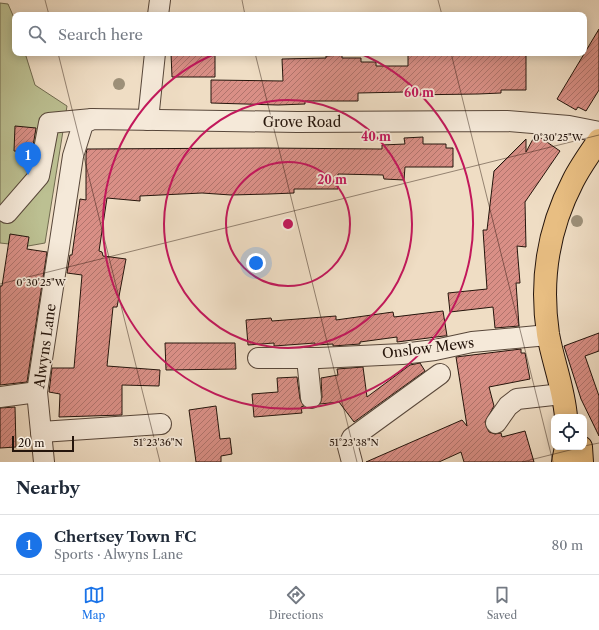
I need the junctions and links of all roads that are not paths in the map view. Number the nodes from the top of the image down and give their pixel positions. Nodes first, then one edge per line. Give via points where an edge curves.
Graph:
1 (160, 0) edge
2 (158, 12) edge
3 (155, 56) edge
4 (92, 119) junction
5 (148, 120) junction
6 (599, 132) edge
7 (599, 140) edge
8 (7, 213) dead end
9 (548, 335) junction
10 (258, 358) dead end
11 (307, 358) junction
12 (440, 374) dead end
13 (37, 392) junction
14 (0, 396) edge
15 (311, 398) dead end
16 (566, 408) edge
17 (496, 423) dead end
18 (161, 424) dead end
19 (41, 432) junction
20 (565, 450) edge
21 (581, 450) edge
22 (44, 462) edge
23 (352, 462) edge
24 (563, 462) edge
25 (582, 462) edge

1 - 2 street
3 - 5 street
4 - 5 street, Grove Road
4 - 8 street, Grove Road via 49,123 39,176
4 - 13 street, Alwyns Lane via 83,124 73,156
5 - 6 street, Grove Road via 507,121 569,126
7 - 9 main road via 573,180 556,220 547,254 544,282
9 - 11 street, Onslow Mews via 472,342 402,354
9 - 16 main road
10 - 11 street, Onslow Mews
11 - 15 street
12 - 23 street via 352,438 348,447
13 - 14 street
13 - 19 street, Alwyns Lane
16 - 17 street via 517,399 508,406
18 - 19 street
19 - 22 street, Alwyns Lane
20 - 24 main road
21 - 25 main road

